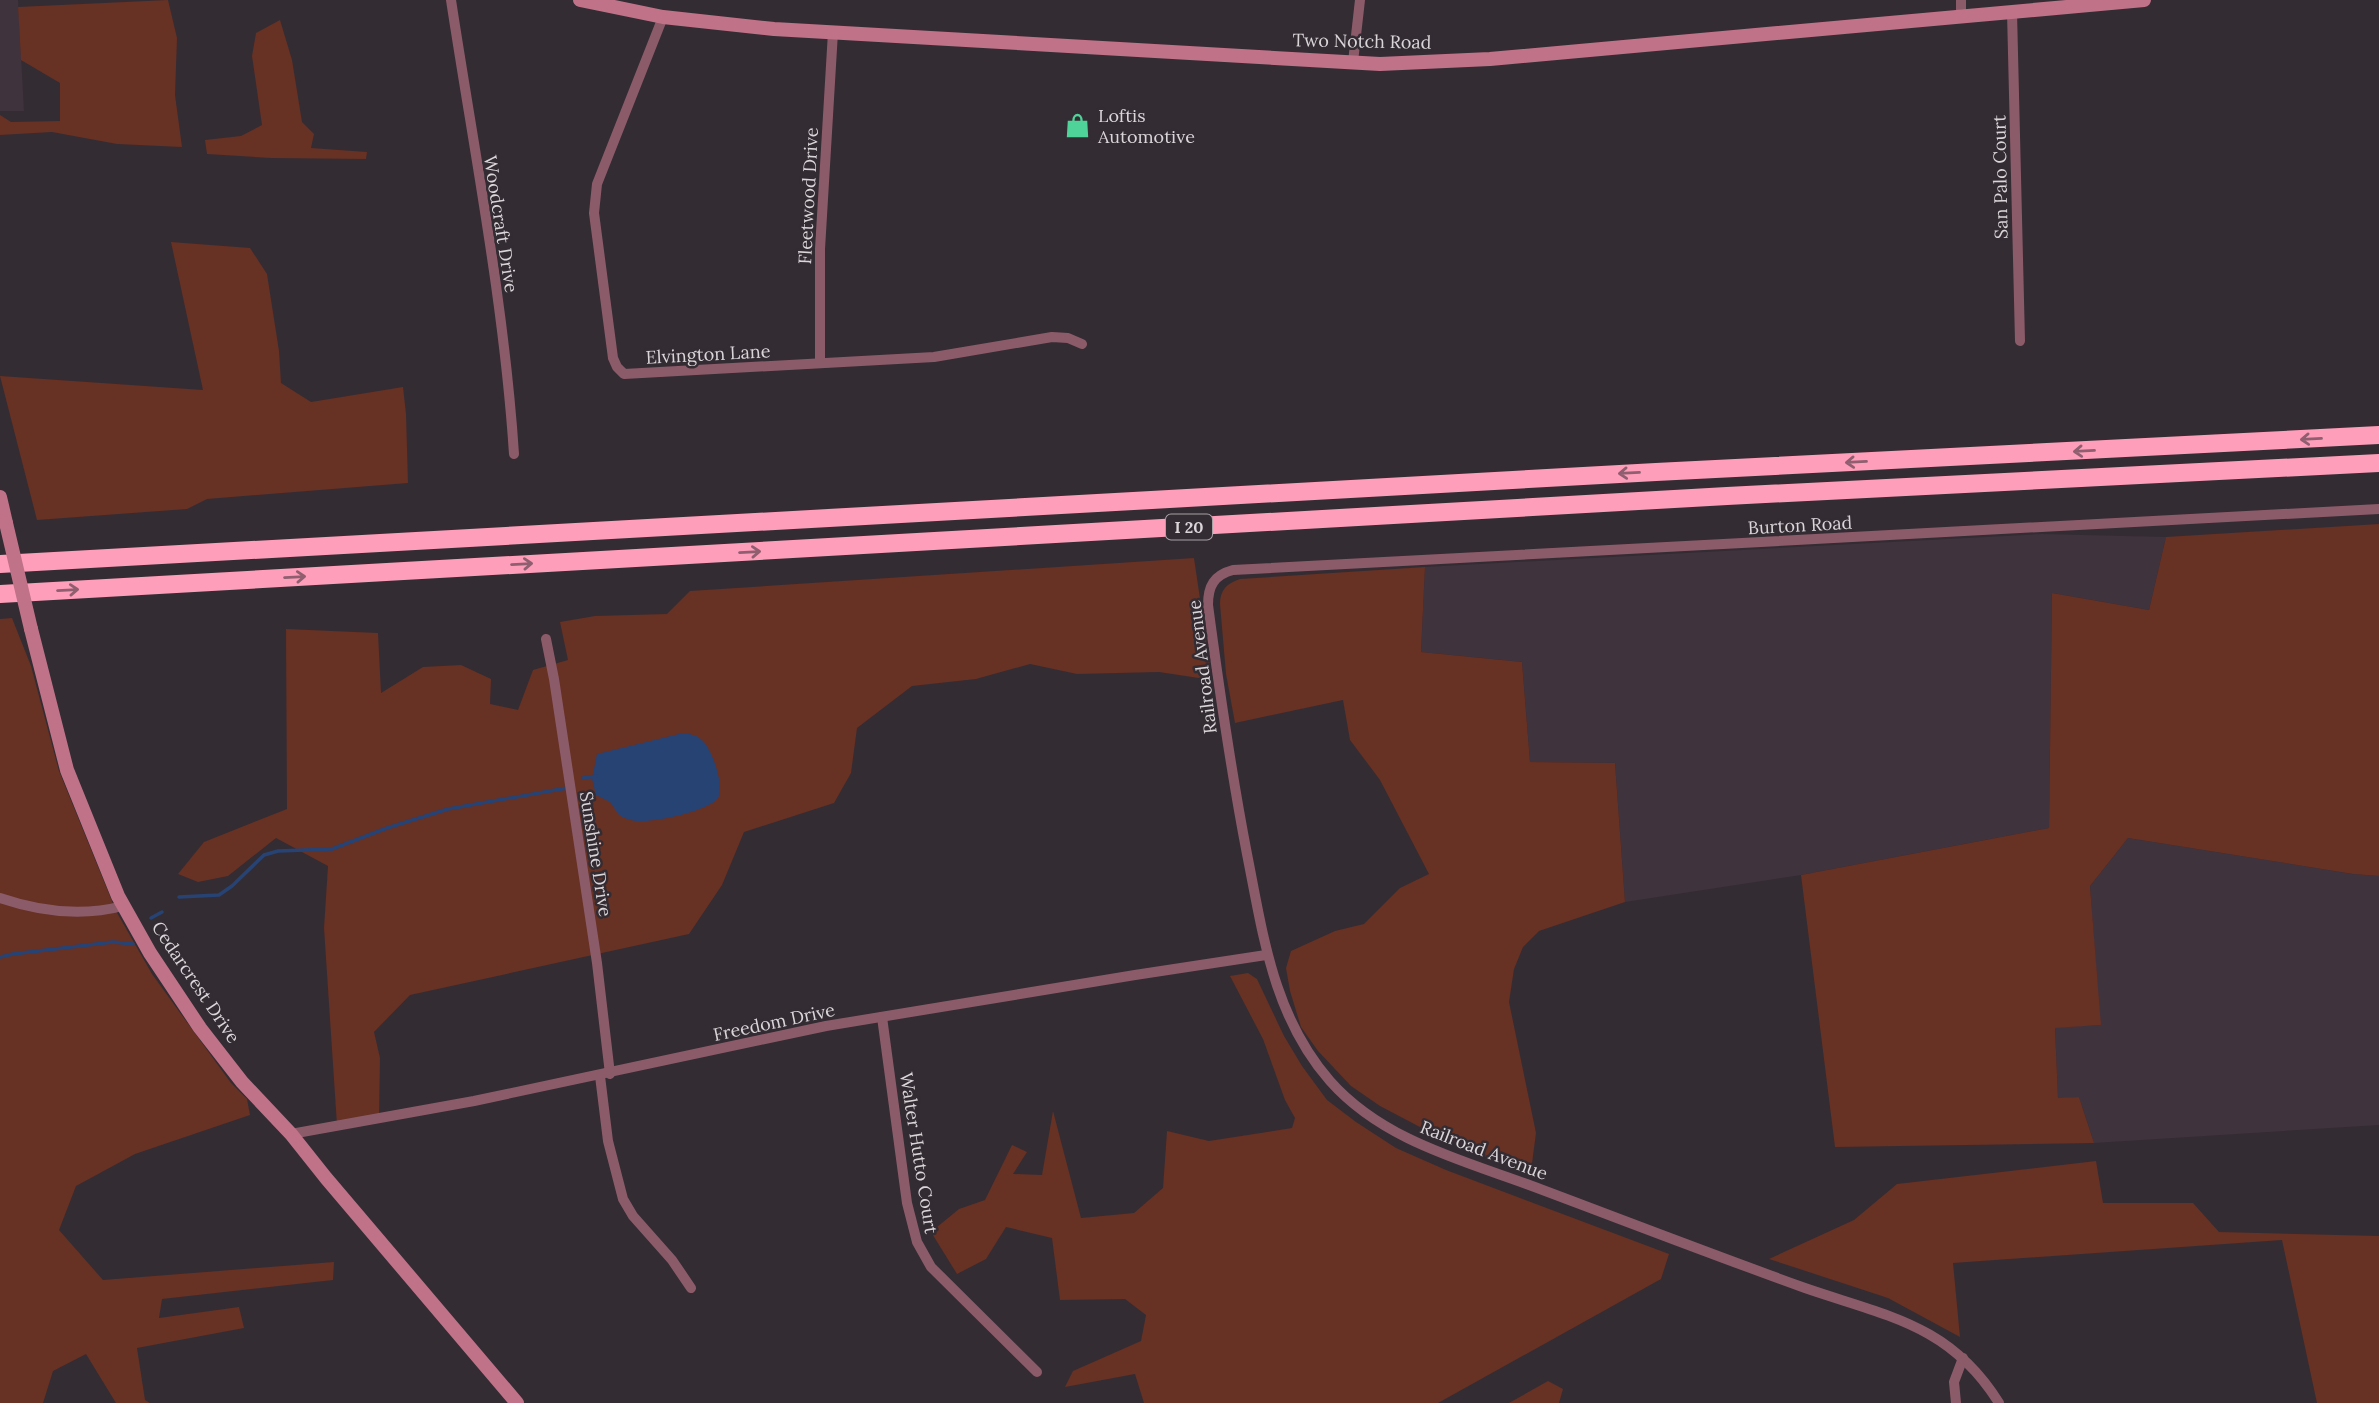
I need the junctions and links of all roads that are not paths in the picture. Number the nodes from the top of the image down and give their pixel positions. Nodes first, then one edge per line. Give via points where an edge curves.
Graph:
1 (451, 0) edge
2 (580, 0) edge
3 (1360, 0) edge
4 (1961, 0) edge
5 (2144, 0) edge
6 (2012, 12) junction
7 (1961, 16) junction
8 (663, 17) junction
9 (833, 32) junction
10 (1353, 62) junction
11 (2020, 341) dead end
12 (1082, 344) dead end
13 (820, 363) junction
14 (2379, 435) edge
15 (514, 454) dead end
16 (2379, 463) edge
17 (0, 498) edge
18 (2379, 509) edge
19 (0, 564) edge
20 (1223, 572) joint
21 (0, 594) edge
22 (546, 639) dead end
23 (0, 898) edge
24 (123, 906) junction
25 (1266, 955) junction
26 (881, 1017) junction
27 (605, 1075) junction
28 (291, 1134) junction
29 (691, 1288) dead end
30 (1963, 1358) junction
31 (1037, 1372) dead end
32 (517, 1403) edge
33 (1956, 1403) edge
34 (1999, 1403) edge

1 - 15 street, Woodcraft Drive via 510,391
2 - 8 street, Two Notch Road
3 - 10 street
4 - 7 street
5 - 6 street, Two Notch Road
6 - 7 street, Two Notch Road
6 - 11 street, San Palo Court
7 - 10 street, Two Notch Road via 1419,64
8 - 9 street, Two Notch Road
8 - 13 street, Elvington Lane via 597,184 594,213 599,262 617,367 634,375
9 - 10 street, Two Notch Road
9 - 13 street, Fleetwood Drive via 820,262
12 - 13 street, Elvington Lane via 1052,337 934,357
14 -> 19 highway, I 20
21 -> 16 highway, I 20
17 - 24 street, Cedarcrest Drive, bridge via 67,770
18 - 20 street, Burton Road
20 - 25 street, Railroad Avenue via 1212,582 1208,605 1229,763
22 - 27 street, Sunshine Drive via 597,963
23 - 24 street via 80,914
24 - 28 street, Cedarcrest Drive via 200,1028 242,1083
25 - 26 street, Freedom Drive
25 - 30 street, Railroad Avenue via 1289,1017 1328,1079 1364,1112 1403,1136 1716,1256 1914,1325
26 - 27 street, Freedom Drive
26 - 31 street, Walter Hutto Court via 907,1203 917,1242 931,1267
27 - 28 street, Freedom Drive
27 - 29 street, Sunshine Drive via 608,1140 623,1199
28 - 32 street, Cedarcrest Drive
30 - 33 street via 1954,1382
30 - 34 street, Railroad Avenue via 1984,1378

